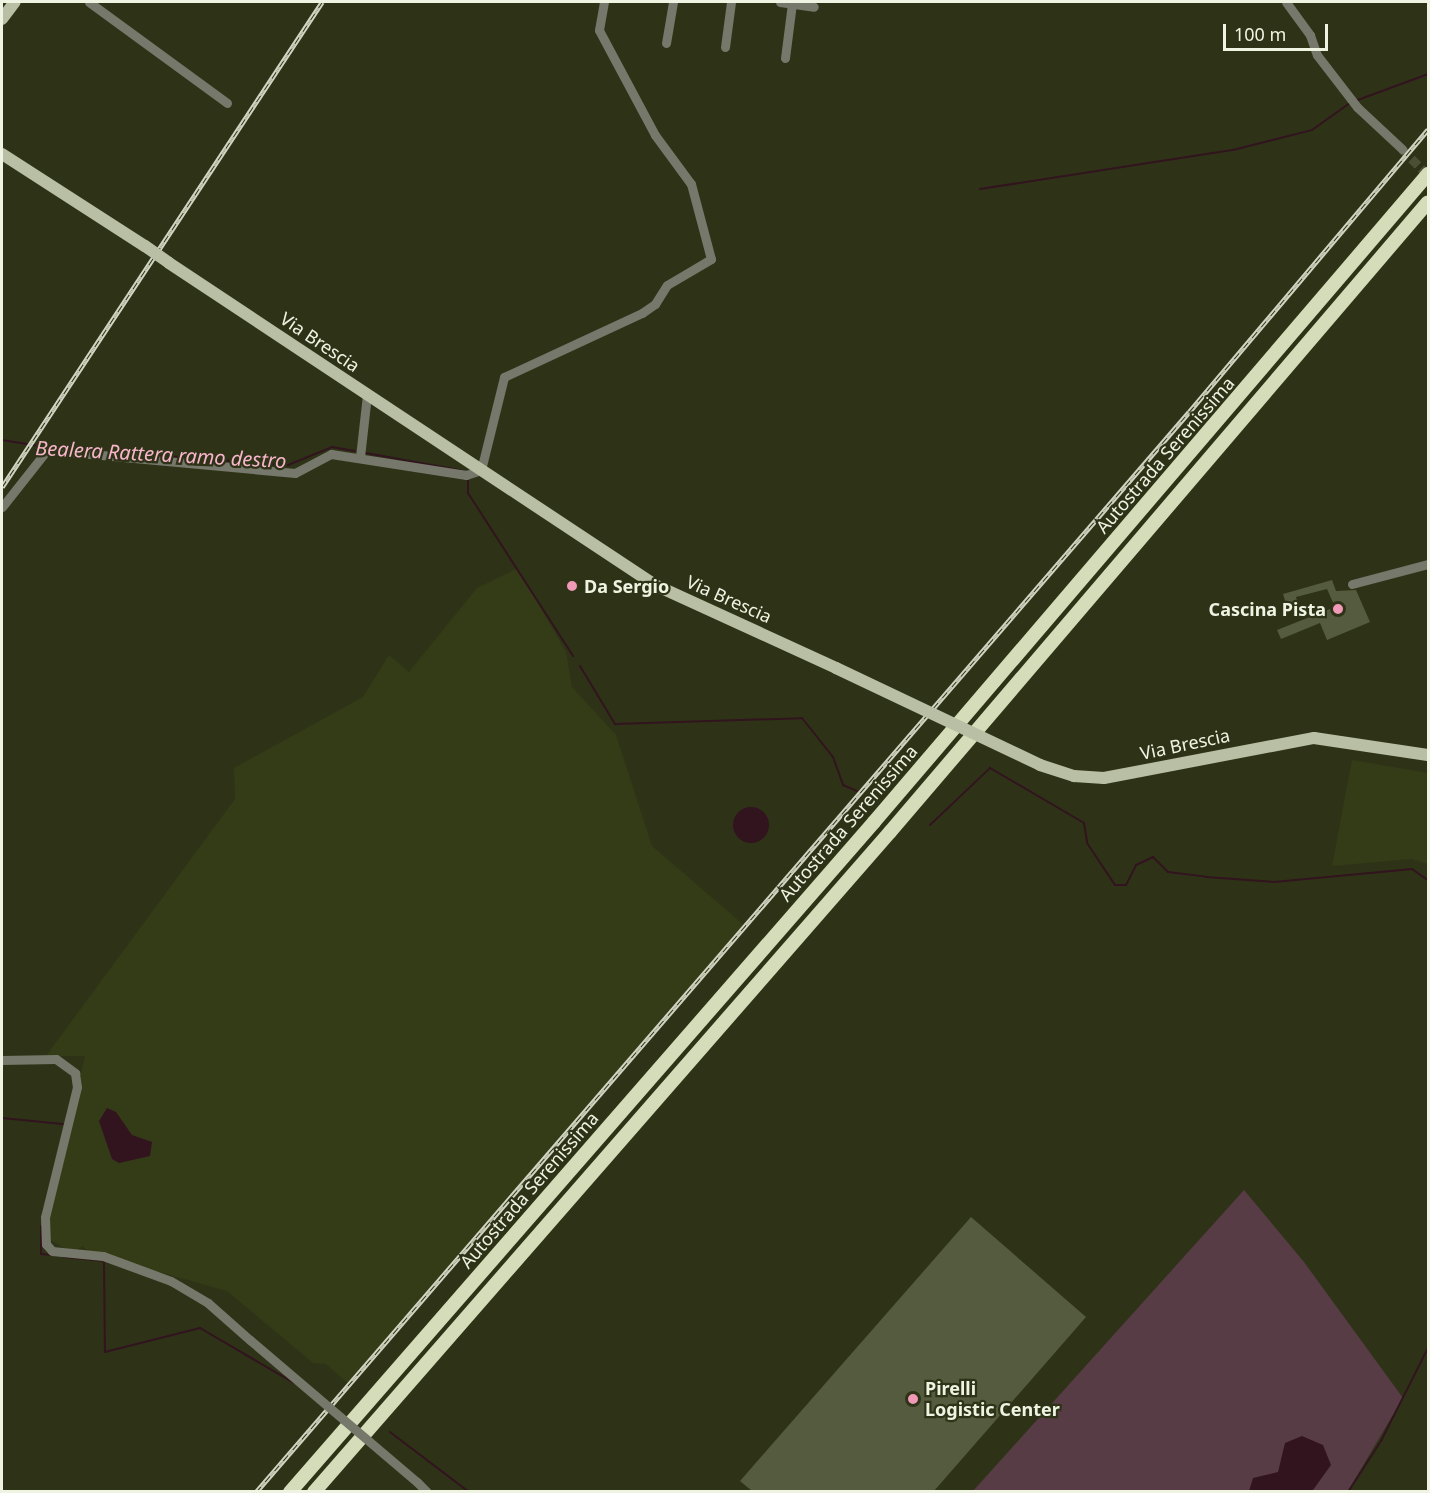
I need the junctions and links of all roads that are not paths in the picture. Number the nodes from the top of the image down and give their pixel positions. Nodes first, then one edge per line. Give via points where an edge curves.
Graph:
1 (15, 2) edge
2 (89, 2) edge
3 (604, 2) edge
4 (673, 2) edge
5 (731, 2) edge
6 (780, 2) edge
7 (1286, 2) edge
8 (792, 3) junction
9 (814, 6) dead end
10 (2, 19) edge
11 (666, 43) dead end
12 (725, 47) dead end
13 (785, 58) dead end
14 (227, 103) dead end
15 (1402, 149) tunnel mouth
16 (2, 154) edge
17 (1428, 174) edge
18 (1428, 202) edge
19 (367, 395) junction
20 (360, 457) junction
21 (481, 470) junction
22 (2, 507) edge
23 (1428, 564) edge
24 (1352, 584) dead end
25 (1428, 755) edge
26 (2, 1060) edge
27 (290, 1491) edge
28 (314, 1491) edge
29 (427, 1491) edge

1 - 10 main road
2 - 14 street
3 - 21 street via 599,30 658,138 690,184 711,259 666,285 655,304 642,313 504,377
4 - 11 street
5 - 12 street
6 - 8 street
7 - 15 street via 1310,35 1317,55 1356,107
8 - 9 street
8 - 13 street
16 - 19 main road, Via Brescia, bridge
17 - 27 highway, Autostrada Serenissima via 874,822
18 - 28 highway, Autostrada Serenissima via 890,832
19 - 20 street
19 - 21 main road, Via Brescia
20 - 21 street via 464,474
20 - 22 street via 331,454 296,472 47,450
21 - 25 main road, Via Brescia, bridge via 655,585 1040,765 1074,776 1104,778 1314,738
23 - 24 street
26 - 29 street, bridge via 56,1059 75,1073 77,1087 45,1217 46,1244 52,1251 103,1256 171,1281 208,1303

